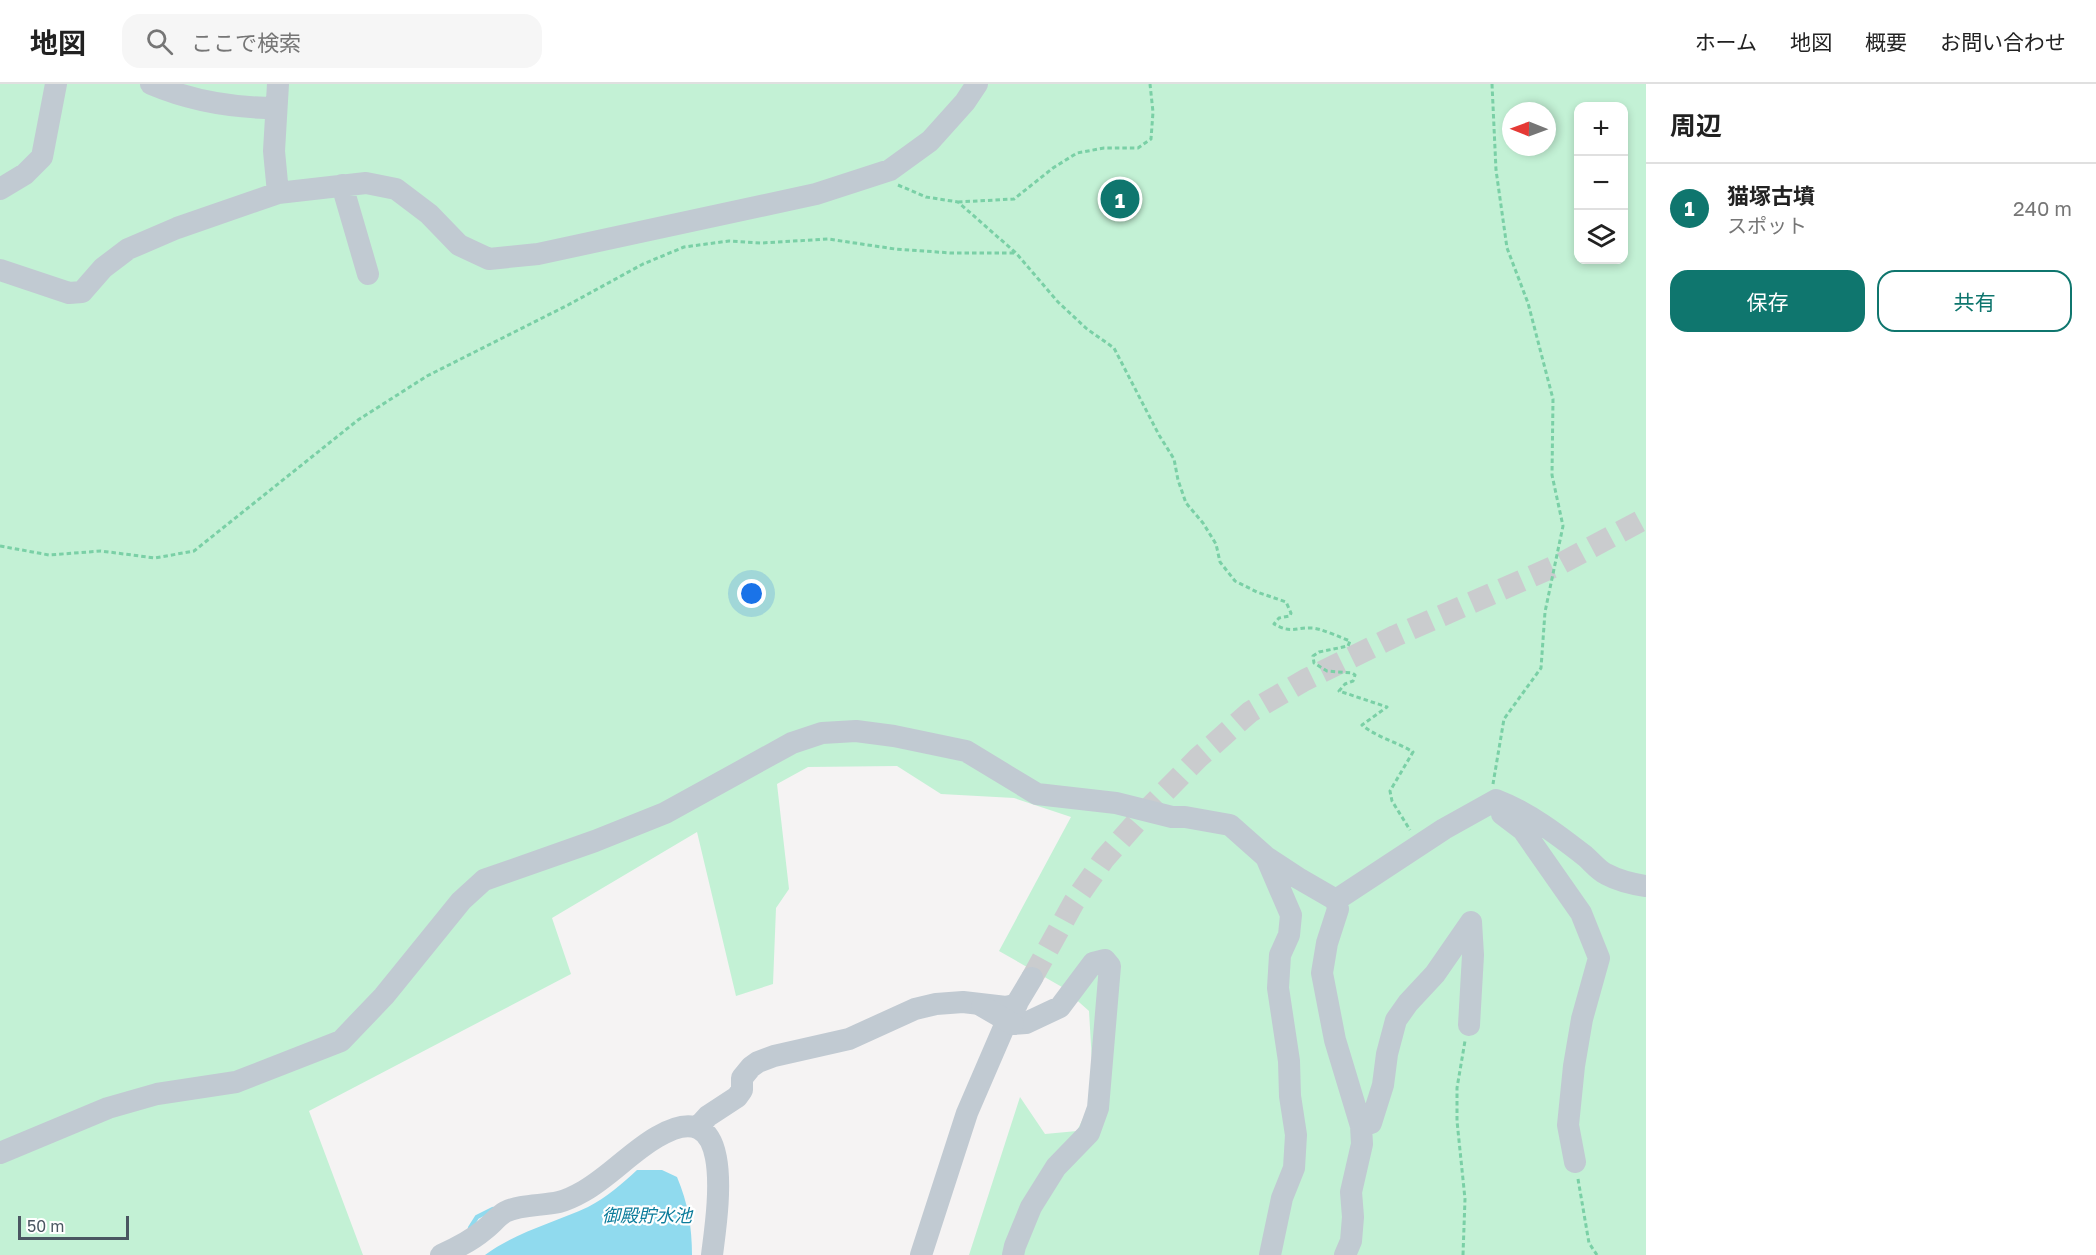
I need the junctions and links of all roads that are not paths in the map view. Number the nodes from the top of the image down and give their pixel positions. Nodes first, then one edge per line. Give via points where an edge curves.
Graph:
1 (56, 84) edge
2 (151, 84) edge
3 (278, 84) edge
4 (977, 84) edge
5 (276, 108) junction
6 (342, 185) junction
7 (0, 189) edge
8 (278, 193) junction
9 (0, 270) edge
10 (368, 274) dead end
11 (1489, 804) junction
12 (1266, 857) junction
13 (1646, 886) edge
14 (1336, 900) junction
15 (1032, 978) tunnel mouth
16 (1015, 1014) junction
17 (1468, 1025) road end
18 (1361, 1126) junction
19 (698, 1127) junction
20 (0, 1153) edge
21 (1575, 1162) road end
22 (441, 1255) edge
23 (712, 1255) edge
24 (921, 1255) edge
25 (1013, 1255) edge
26 (1270, 1255) edge
27 (1345, 1255) edge

1 - 7 street via 42,157 25,174
2 - 5 street via 214,104
3 - 5 street
4 - 6 street via 930,141 890,170 805,197 538,254 489,259 459,245 429,214 396,189 366,183
5 - 8 street via 274,151
6 - 8 street
6 - 10 street
8 - 9 street via 128,249 82,291 69,293
11 - 13 street via 1496,800 1515,807 1604,873
11 - 14 street
11 - 21 street via 1524,830 1581,914 1599,958 1574,1066 1568,1125
12 - 14 street
12 - 20 street via 1230,825 1172,817 1116,803 1037,794 966,751 856,731 822,733 792,743 665,813 484,880 461,901 384,996 341,1041 236,1082 157,1094 108,1108
12 - 26 street via 1291,915 1289,935 1280,955 1278,988 1296,1135 1294,1168 1282,1198
14 - 18 street via 1338,909 1322,973 1335,1040
15 - 16 street
16 - 19 street, bridge via 963,1002 936,1004 915,1009 849,1039 774,1056 751,1067 742,1078 742,1090 737,1097
16 - 24 street via 1008,1018 967,1113
16 - 25 street via 1026,1023 1060,1007 1093,963 1105,960 1110,966 1098,1108 1089,1133 1056,1167 1031,1207
17 - 18 street via 1471,922 1435,975 1395,1020 1371,1124
18 - 27 street via 1362,1144 1351,1192 1351,1241
19 - 22 street via 682,1126 657,1137 583,1191 560,1202 505,1212 484,1231
19 - 23 street via 709,1137 719,1177

